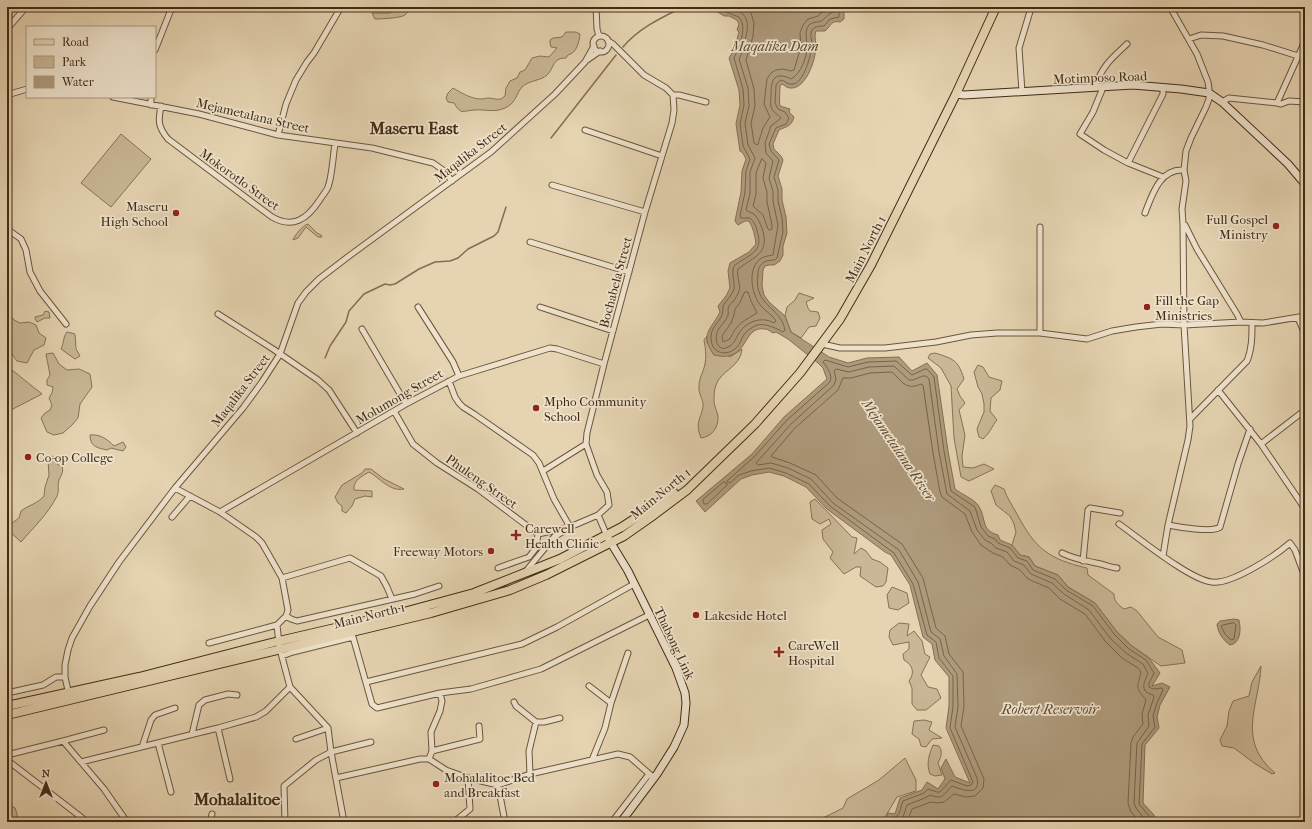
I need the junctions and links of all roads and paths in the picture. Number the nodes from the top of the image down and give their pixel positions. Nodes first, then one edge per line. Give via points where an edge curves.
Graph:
1 (26, 7) edge
2 (172, 7) edge
3 (341, 7) edge
4 (596, 7) edge
5 (996, 7) edge
6 (1170, 7) edge
7 (1032, 8) edge
8 (7, 29) edge
9 (599, 36) junction
10 (1189, 39) junction
11 (608, 41) junction
12 (1305, 42) edge
13 (1127, 44) dead end
14 (594, 46) junction
15 (156, 47) edge
16 (606, 49) junction
17 (619, 50) junction
18 (600, 51) junction
19 (1305, 55) edge
20 (1298, 56) junction
21 (585, 62) junction
22 (1099, 86) junction
23 (1163, 88) junction
24 (26, 89) edge
25 (1022, 92) junction
26 (1209, 93) junction
27 (956, 94) junction
28 (7, 95) edge
29 (673, 96) junction
30 (118, 98) edge
31 (151, 98) edge
32 (706, 102) dead end
33 (1222, 102) junction
34 (1305, 102) edge
35 (1276, 104) junction
36 (151, 105) junction
37 (161, 106) junction
38 (585, 130) dead end
39 (278, 135) junction
40 (335, 144) junction
41 (662, 156) junction
42 (1128, 163) junction
43 (1184, 170) junction
44 (1163, 177) junction
45 (452, 181) junction
46 (1305, 184) edge
47 (552, 185) dead end
48 (645, 212) junction
49 (1145, 213) dead end
50 (1183, 224) junction
51 (1040, 227) dead end
52 (7, 229) edge
53 (530, 242) dead end
54 (629, 272) junction
55 (418, 307) dead end
56 (540, 308) dead end
57 (218, 314) dead end
58 (1305, 316) edge
59 (1298, 318) junction
60 (1241, 322) junction
61 (66, 324) dead end
62 (1252, 324) junction
63 (1184, 325) junction
64 (362, 329) dead end
65 (613, 330) junction
66 (1040, 333) junction
67 (1305, 334) edge
68 (821, 345) junction
69 (280, 354) junction
70 (604, 364) junction
71 (459, 376) junction
72 (449, 380) junction
73 (1218, 390) junction
74 (406, 404) junction
75 (1305, 410) edge
76 (394, 411) junction
77 (1190, 419) junction
78 (1250, 429) junction
79 (357, 433) junction
80 (586, 444) junction
81 (1261, 444) junction
82 (542, 471) junction
83 (175, 488) junction
84 (190, 496) junction
85 (1305, 509) edge
86 (220, 512) junction
87 (1120, 513) dead end
88 (598, 515) junction
89 (172, 517) dead end
90 (1119, 524) dead end
91 (1168, 525) junction
92 (570, 527) junction
93 (538, 534) junction
94 (609, 539) junction
95 (1062, 553) dead end
96 (1164, 556) junction
97 (1083, 561) junction
98 (498, 568) dead end
99 (1117, 568) dead end
100 (524, 573) junction
101 (1305, 577) edge
102 (282, 578) junction
103 (634, 584) junction
104 (439, 586) dead end
105 (392, 599) junction
106 (649, 615) junction
107 (286, 616) junction
108 (277, 625) junction
109 (209, 643) dead end
110 (1305, 648) edge
111 (280, 649) junction
112 (628, 653) dead end
113 (66, 677) junction
114 (366, 682) junction
115 (589, 686) dead end
116 (290, 687) junction
117 (1305, 690) edge
118 (7, 693) edge
119 (440, 693) junction
120 (237, 695) dead end
121 (69, 696) junction
122 (514, 702) dead end
123 (611, 703) junction
124 (7, 706) edge
125 (175, 708) dead end
126 (7, 715) edge
127 (560, 718) dead end
128 (536, 722) junction
129 (479, 726) dead end
130 (218, 728) junction
131 (328, 728) junction
132 (104, 730) dead end
133 (192, 734) junction
134 (296, 739) dead end
135 (63, 742) junction
136 (370, 742) dead end
137 (158, 743) junction
138 (142, 747) junction
139 (432, 750) junction
140 (331, 752) junction
141 (7, 754) edge
142 (429, 759) junction
143 (7, 760) edge
144 (592, 760) junction
145 (82, 762) junction
146 (530, 774) junction
147 (651, 776) junction
148 (336, 778) junction
149 (468, 778) junction
150 (230, 779) dead end
151 (498, 785) junction
152 (171, 792) dead end
153 (212, 814) dead end
154 (86, 822) edge
155 (128, 822) edge
156 (210, 822) edge
157 (285, 822) edge
158 (344, 822) edge
159 (454, 822) edge
160 (505, 822) edge
161 (612, 822) edge
162 (620, 822) edge

1 - 8 street
2 - 15 street
3 - 39 street via 296,80 286,104
4 - 9 street
5 - 27 main road, Main North 1
6 - 10 street
7 - 25 street via 1019,48
9 - 11 street via 604,36
9 - 14 street via 594,41
10 - 20 street via 1201,35 1223,36
10 - 26 street via 1208,82
11 - 16 street
11 - 17 street
12 - 20 street
13 - 22 street via 1107,62 1099,75
14 - 18 street
14 - 21 street, Maqalika Street
16 - 17 street
16 - 18 street
17 - 29 street via 644,75 666,88
18 - 21 street, Maqalika Street
19 - 20 street
20 - 35 street
21 - 45 street, Maqalika Street via 538,111 491,152
22 - 23 street, Motimposo Road via 1133,85
22 - 25 street, Motimposo Road
22 - 42 street via 1102,90 1080,134
23 - 26 street, Motimposo Road
23 - 42 street via 1164,94
24 - 28 street
25 - 27 street, Motimposo Road
26 - 33 street, Motimposo Road
26 - 43 street via 1206,107 1186,150
27 - 68 main road, Main North 1 via 872,265 840,319
29 - 32 street via 679,95
29 - 41 street, Bochabela Street via 674,110
30 - 36 street, Mejametalana Street
31 - 36 street
33 - 35 street via 1229,98
33 - 46 street, Motimposo Road via 1288,164
34 - 35 street via 1290,101
36 - 37 street, Mejametalana Street
37 - 39 street, Mejametalana Street
37 - 40 street, Mokorotlo Street via 159,125 168,139 272,217 285,222 292,223 307,215 328,187
38 - 41 street
39 - 40 street, Mejametalana Street
40 - 45 street, Mejametalana Street via 372,148 433,163
41 - 48 street, Bochabela Street
42 - 44 street
43 - 44 street via 1178,169
43 - 50 street via 1186,181 1182,209
44 - 49 street via 1154,190
45 - 69 street, Maqalika Street via 349,256 306,292 298,303
47 - 48 street
48 - 54 street, Bochabela Street
50 - 60 street
50 - 63 street
51 - 66 street
52 - 61 street via 21,239 30,272 40,291
53 - 54 street
54 - 65 street, Bochabela Street
55 - 71 street
56 - 65 street
57 - 69 street
58 - 59 street
59 - 62 street
59 - 67 street
60 - 62 street
60 - 63 street
62 - 73 street via 1250,355 1247,361
63 - 66 street via 1136,327 1086,339
63 - 77 street
64 - 74 street
65 - 70 street, Bochabela Street
66 - 68 street via 971,335 885,348 840,348
68 - 94 main road, Main North 1 via 800,373 754,424 687,490 624,536
69 - 79 street via 329,390
69 - 83 street, Maqalika Street via 243,408
70 - 71 street, Molumong Street via 550,348
70 - 80 street, Bochabela Street
71 - 72 street, Molumong Street
72 - 74 street, Molumong Street
72 - 82 street via 459,403 533,455
73 - 77 street
73 - 78 street
74 - 76 street, Molumong Street
75 - 81 street
76 - 79 street, Molumong Street
76 - 93 street, Phuleng Street via 413,444
77 - 91 street via 1188,440
78 - 81 street
78 - 91 street via 1220,527 1207,529
79 - 86 street, Molumong Street
80 - 82 street
80 - 88 street via 607,492 609,506
81 - 85 street
82 - 92 street
83 - 84 street
83 - 113 street, Maqalika Street via 119,562 82,620 68,650
84 - 86 street
84 - 89 street
86 - 102 street via 256,537
87 - 97 street via 1090,508 1088,510
88 - 92 street
88 - 94 street
90 - 96 street
91 - 96 street
92 - 93 street
92 - 100 street via 554,538
93 - 98 street via 536,548 529,557
94 - 100 main road, Main North 1
94 - 103 street, Thabong Link
94 - 111 main road, Main North 1 via 546,575 510,590 431,613
95 - 97 street
96 - 101 street via 1185,571 1213,583 1255,567 1290,543
97 - 99 street
100 - 111 main road, Main North 1 via 474,593
102 - 105 street via 350,558 381,576
102 - 107 street via 288,610
103 - 106 street, Thabong Link
103 - 114 street via 522,644
104 - 105 street
105 - 107 street via 297,621
106 - 119 street via 541,669 485,686
106 - 147 street, Thabong Link via 676,668 686,703 684,725 674,747
107 - 108 street
108 - 109 street
108 - 111 street
110 - 117 street
111 - 114 street via 292,652 353,637
111 - 116 street
111 - 121 main road, Main North 1
112 - 123 street
113 - 118 street
113 - 121 street, Maqalika Street
114 - 119 street via 372,704 377,708
115 - 123 street
116 - 130 street via 266,711 256,717
116 - 131 street
119 - 139 street via 440,711 431,732
120 - 133 street via 228,694 205,700 199,705
121 - 124 main road, Main North 1
121 - 126 main road, Main North 1
122 - 128 street
123 - 144 street via 605,728
125 - 138 street via 156,715 151,720
127 - 128 street
128 - 146 street via 529,751
129 - 139 street via 480,739
130 - 133 street
130 - 150 street
131 - 134 street
131 - 140 street
132 - 135 street
133 - 137 street
135 - 141 street
135 - 145 street
136 - 140 street
137 - 138 street
137 - 152 street
138 - 145 street
139 - 142 street
140 - 148 street
140 - 157 street via 316,760 284,786
142 - 148 street
142 - 149 street via 446,770
143 - 154 street
144 - 146 street
144 - 147 street via 618,754 630,757
145 - 155 street
146 - 151 street
147 - 161 street
147 - 162 street, Thabong Link
148 - 158 street
149 - 151 street
149 - 159 street via 470,809
151 - 160 street
153 - 156 street

